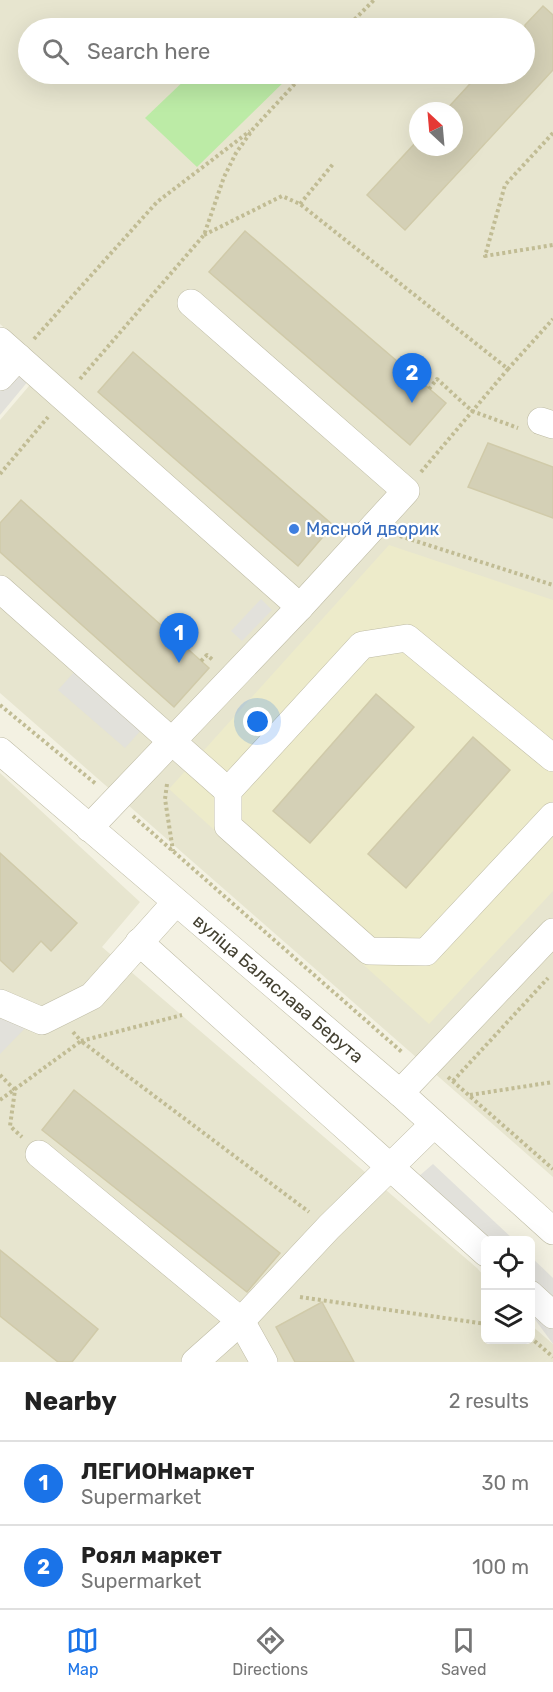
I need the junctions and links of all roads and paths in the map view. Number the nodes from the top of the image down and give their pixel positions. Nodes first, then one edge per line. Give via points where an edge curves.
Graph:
1 (374, 0) edge
2 (356, 18) edge
3 (295, 84) edge
4 (253, 129) junction
5 (553, 133) edge
6 (333, 164) dead end
7 (300, 204) junction
8 (204, 235) junction
9 (553, 245) edge
10 (191, 303) dead end
11 (553, 319) edge
12 (9, 349) edge
13 (508, 369) junction
14 (0, 377) edge
15 (429, 389) dead end
16 (64, 398) junction
17 (472, 411) junction
18 (539, 425) edge
19 (0, 474) edge
20 (406, 491) junction
21 (373, 528) junction
22 (553, 585) edge
23 (0, 589) edge
24 (300, 607) junction
25 (0, 705) edge
26 (171, 740) junction
27 (0, 751) edge
28 (553, 758) edge
29 (228, 791) junction
30 (116, 801) junction
31 (553, 816) edge
32 (89, 828) junction
33 (173, 851) junction
34 (176, 902) junction
35 (553, 932) edge
36 (139, 942) junction
37 (553, 973) edge
38 (0, 1004) edge
39 (211, 1007) junction
40 (57, 1014) junction
41 (81, 1041) junction
42 (430, 1061) junction
43 (0, 1076) edge
44 (453, 1081) junction
45 (553, 1082) edge
46 (15, 1090) junction
47 (400, 1093) junction
48 (469, 1095) junction
49 (0, 1100) edge
50 (434, 1124) junction
51 (39, 1154) joint
52 (392, 1168) junction
53 (553, 1169) edge
54 (329, 1227) junction
55 (553, 1231) edge
56 (481, 1248) edge
57 (269, 1292) junction
58 (535, 1298) edge
59 (553, 1315) edge
60 (241, 1321) junction
61 (481, 1323) edge
62 (535, 1341) edge
63 (553, 1357) edge
64 (195, 1362) edge
65 (264, 1362) edge

1 - 2 path
3 - 4 path
4 - 8 path via 224,177
4 - 12 path via 157,202
5 - 9 path via 505,185 485,256
6 - 7 path
7 - 8 path via 282,196
7 - 13 path
8 - 16 path
10 - 20 street
11 - 13 path
12 - 14 street
12 - 16 street
13 - 17 path
15 - 17 path via 437,379
16 - 19 path
16 - 24 street
17 - 18 path
17 - 20 path
20 - 21 street
21 - 22 path
21 - 24 street
23 - 26 street
24 - 26 street
25 - 30 path
26 - 29 street
26 - 30 street
26 - 33 path via 165,799
27 - 32 street, вуліца Баляслава Берута
28 - 29 street via 407,638 362,645
29 - 31 street via 228,826 369,951 426,952
30 - 32 street
30 - 33 path
32 - 34 street, вуліца Баляслава Берута
33 - 42 path via 405,1054
34 - 36 street
34 - 47 street, вуліца Баляслава Берута
35 - 42 street
36 - 39 street
36 - 40 street via 92,996
37 - 44 path
38 - 40 street via 42,1021
39 - 41 path
39 - 52 street
40 - 41 path
41 - 46 path
41 - 54 path
42 - 44 path
42 - 47 street
43 - 46 path
44 - 48 path
45 - 48 path
46 - 49 path
46 - 51 path via 10,1126
47 - 50 street, вуліца Баляслава Берута
48 - 53 path
50 - 52 street
50 - 55 street, вуліца Баляслава Берута
51 - 60 street
52 - 54 street
52 - 56 street
54 - 57 street
57 - 60 street
57 - 61 path
58 - 59 street
60 - 64 street
60 - 65 street
62 - 63 path

